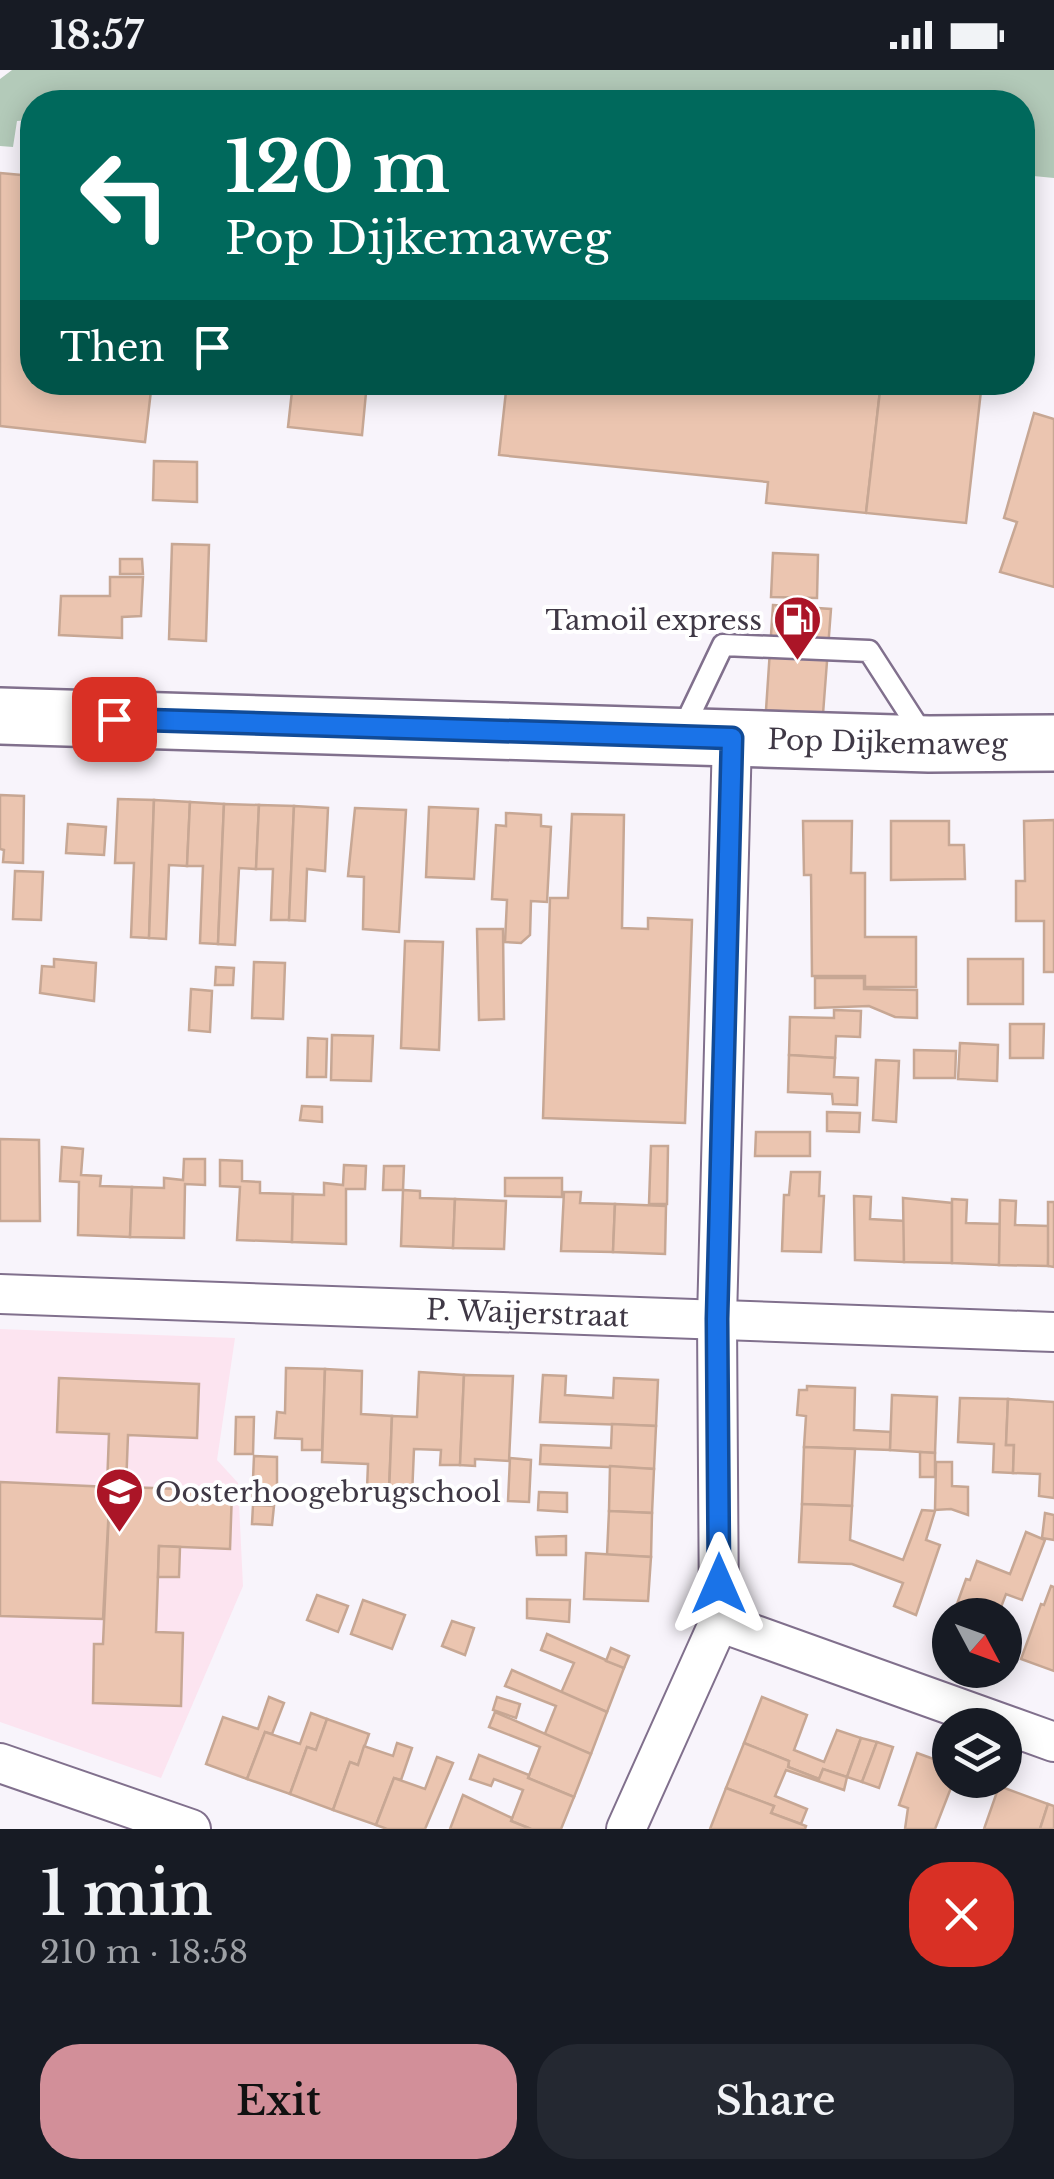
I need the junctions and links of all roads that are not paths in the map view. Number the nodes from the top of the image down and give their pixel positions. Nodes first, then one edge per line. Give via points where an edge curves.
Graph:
1 (0, 716) edge
2 (706, 736) junction
3 (1054, 743) edge
4 (929, 744) junction
5 (0, 1294) edge
6 (717, 1319) junction
7 (1054, 1332) edge
8 (719, 1622) junction
9 (1054, 1742) edge
10 (0, 1763) edge
11 (191, 1829) edge
12 (626, 1829) edge

1 - 2 street, Pop Dijkemaweg
2 - 4 street, Pop Dijkemaweg
2 - 4 lane via 722,645 868,651
2 - 6 street
3 - 4 street, Pop Dijkemaweg
5 - 6 street, P. Waijerstraat
6 - 7 street, P. Waijerstraat
6 - 8 street
8 - 9 street
8 - 12 street
10 - 11 street

